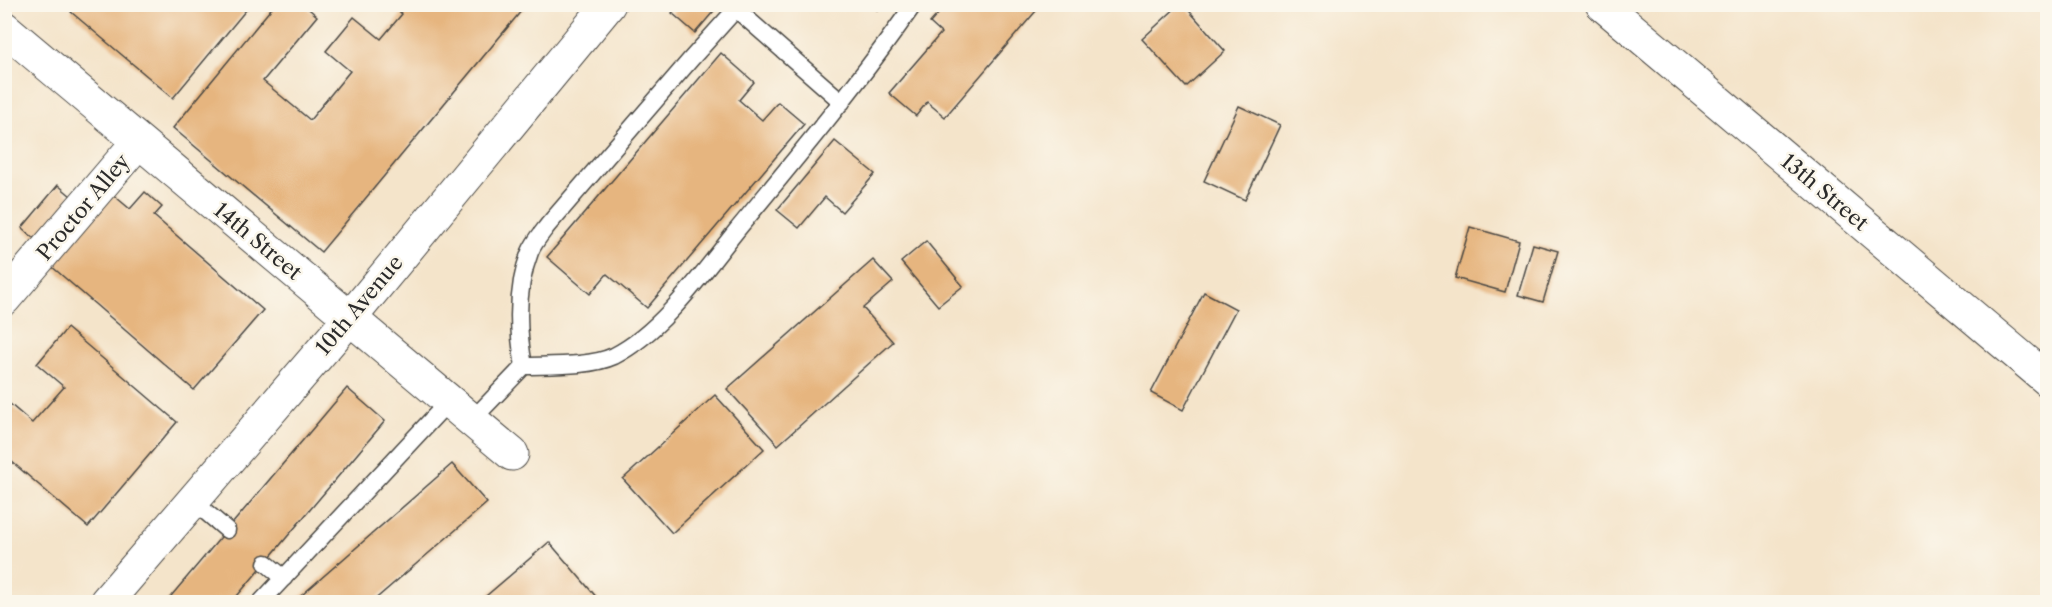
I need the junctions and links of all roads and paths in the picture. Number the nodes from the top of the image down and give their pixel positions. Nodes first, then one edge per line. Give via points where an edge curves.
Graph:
1 (609, 4) edge
2 (914, 4) edge
3 (1602, 4) edge
4 (738, 7) edge
5 (4, 28) edge
6 (842, 102) junction
7 (138, 142) junction
8 (4, 299) edge
9 (350, 318) junction
10 (524, 366) junction
11 (2048, 380) edge
12 (460, 410) junction
13 (512, 454) dead end
14 (193, 501) junction
15 (227, 530) dead end
16 (266, 563) dead end
17 (284, 578) junction
18 (106, 603) edge
19 (261, 603) edge

1 - 9 main road, 10th Avenue
2 - 6 lane
3 - 11 main road, 13th Street
4 - 6 lane
4 - 10 lane via 530,250 518,315
5 - 7 main road, 14th Street
6 - 10 lane via 666,315 633,345 611,357 588,362
7 - 8 main road, Proctor Alley
7 - 9 main road, 14th Street
9 - 12 main road, 14th Street
9 - 14 main road, 10th Avenue
10 - 12 lane
12 - 13 main road, 14th Street
12 - 17 lane
14 - 15 lane
14 - 18 main road, 10th Avenue
16 - 17 lane
17 - 19 lane

